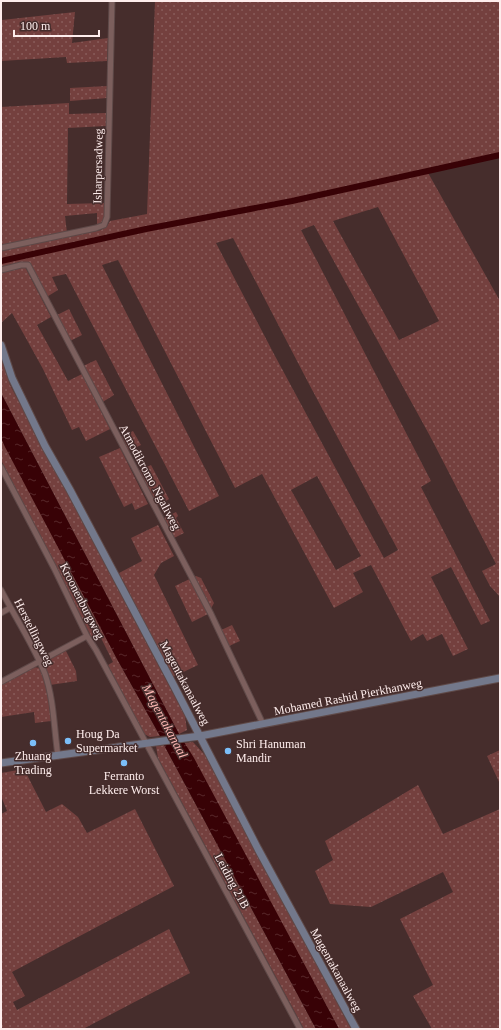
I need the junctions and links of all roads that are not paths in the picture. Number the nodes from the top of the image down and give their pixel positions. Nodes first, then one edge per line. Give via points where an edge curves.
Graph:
1 (112, 1) edge
2 (1, 248) edge
3 (1, 270) edge
4 (1, 345) edge
5 (1, 467) edge
6 (1, 590) edge
7 (10, 608) junction
8 (1, 613) edge
9 (87, 636) junction
10 (40, 662) junction
11 (500, 678) edge
12 (1, 682) edge
13 (263, 724) junction
14 (200, 736) junction
15 (146, 743) junction
16 (58, 756) junction
17 (1, 764) edge
18 (300, 1029) edge
19 (356, 1029) edge

1 - 2 street, Isharpersadweg via 107,217 104,225
3 - 13 street, Atmodikromo Ngaliweg via 28,265 211,614
4 - 14 street, Magentakanaalweg via 12,378 45,446
5 - 9 street, Kroonenburgweg
6 - 7 street, Herstellingweg
7 - 8 street
7 - 10 street, Herstellingweg
9 - 10 street
9 - 15 street, Kroonenburgweg
10 - 12 street
10 - 16 street, Herstellingweg via 48,684
11 - 13 street, Mohamed Rashid Pierkhanweg
13 - 14 street, Mohamed Rashid Pierkhanweg
14 - 15 street, Mohamed Rashid Pierkhanweg
14 - 19 street, Magentakanaalweg
15 - 16 street, Mohamed Rashid Pierkhanweg
15 - 18 street, Leiding 21B
16 - 17 street, Mohamed Rashid Pierkhanweg

